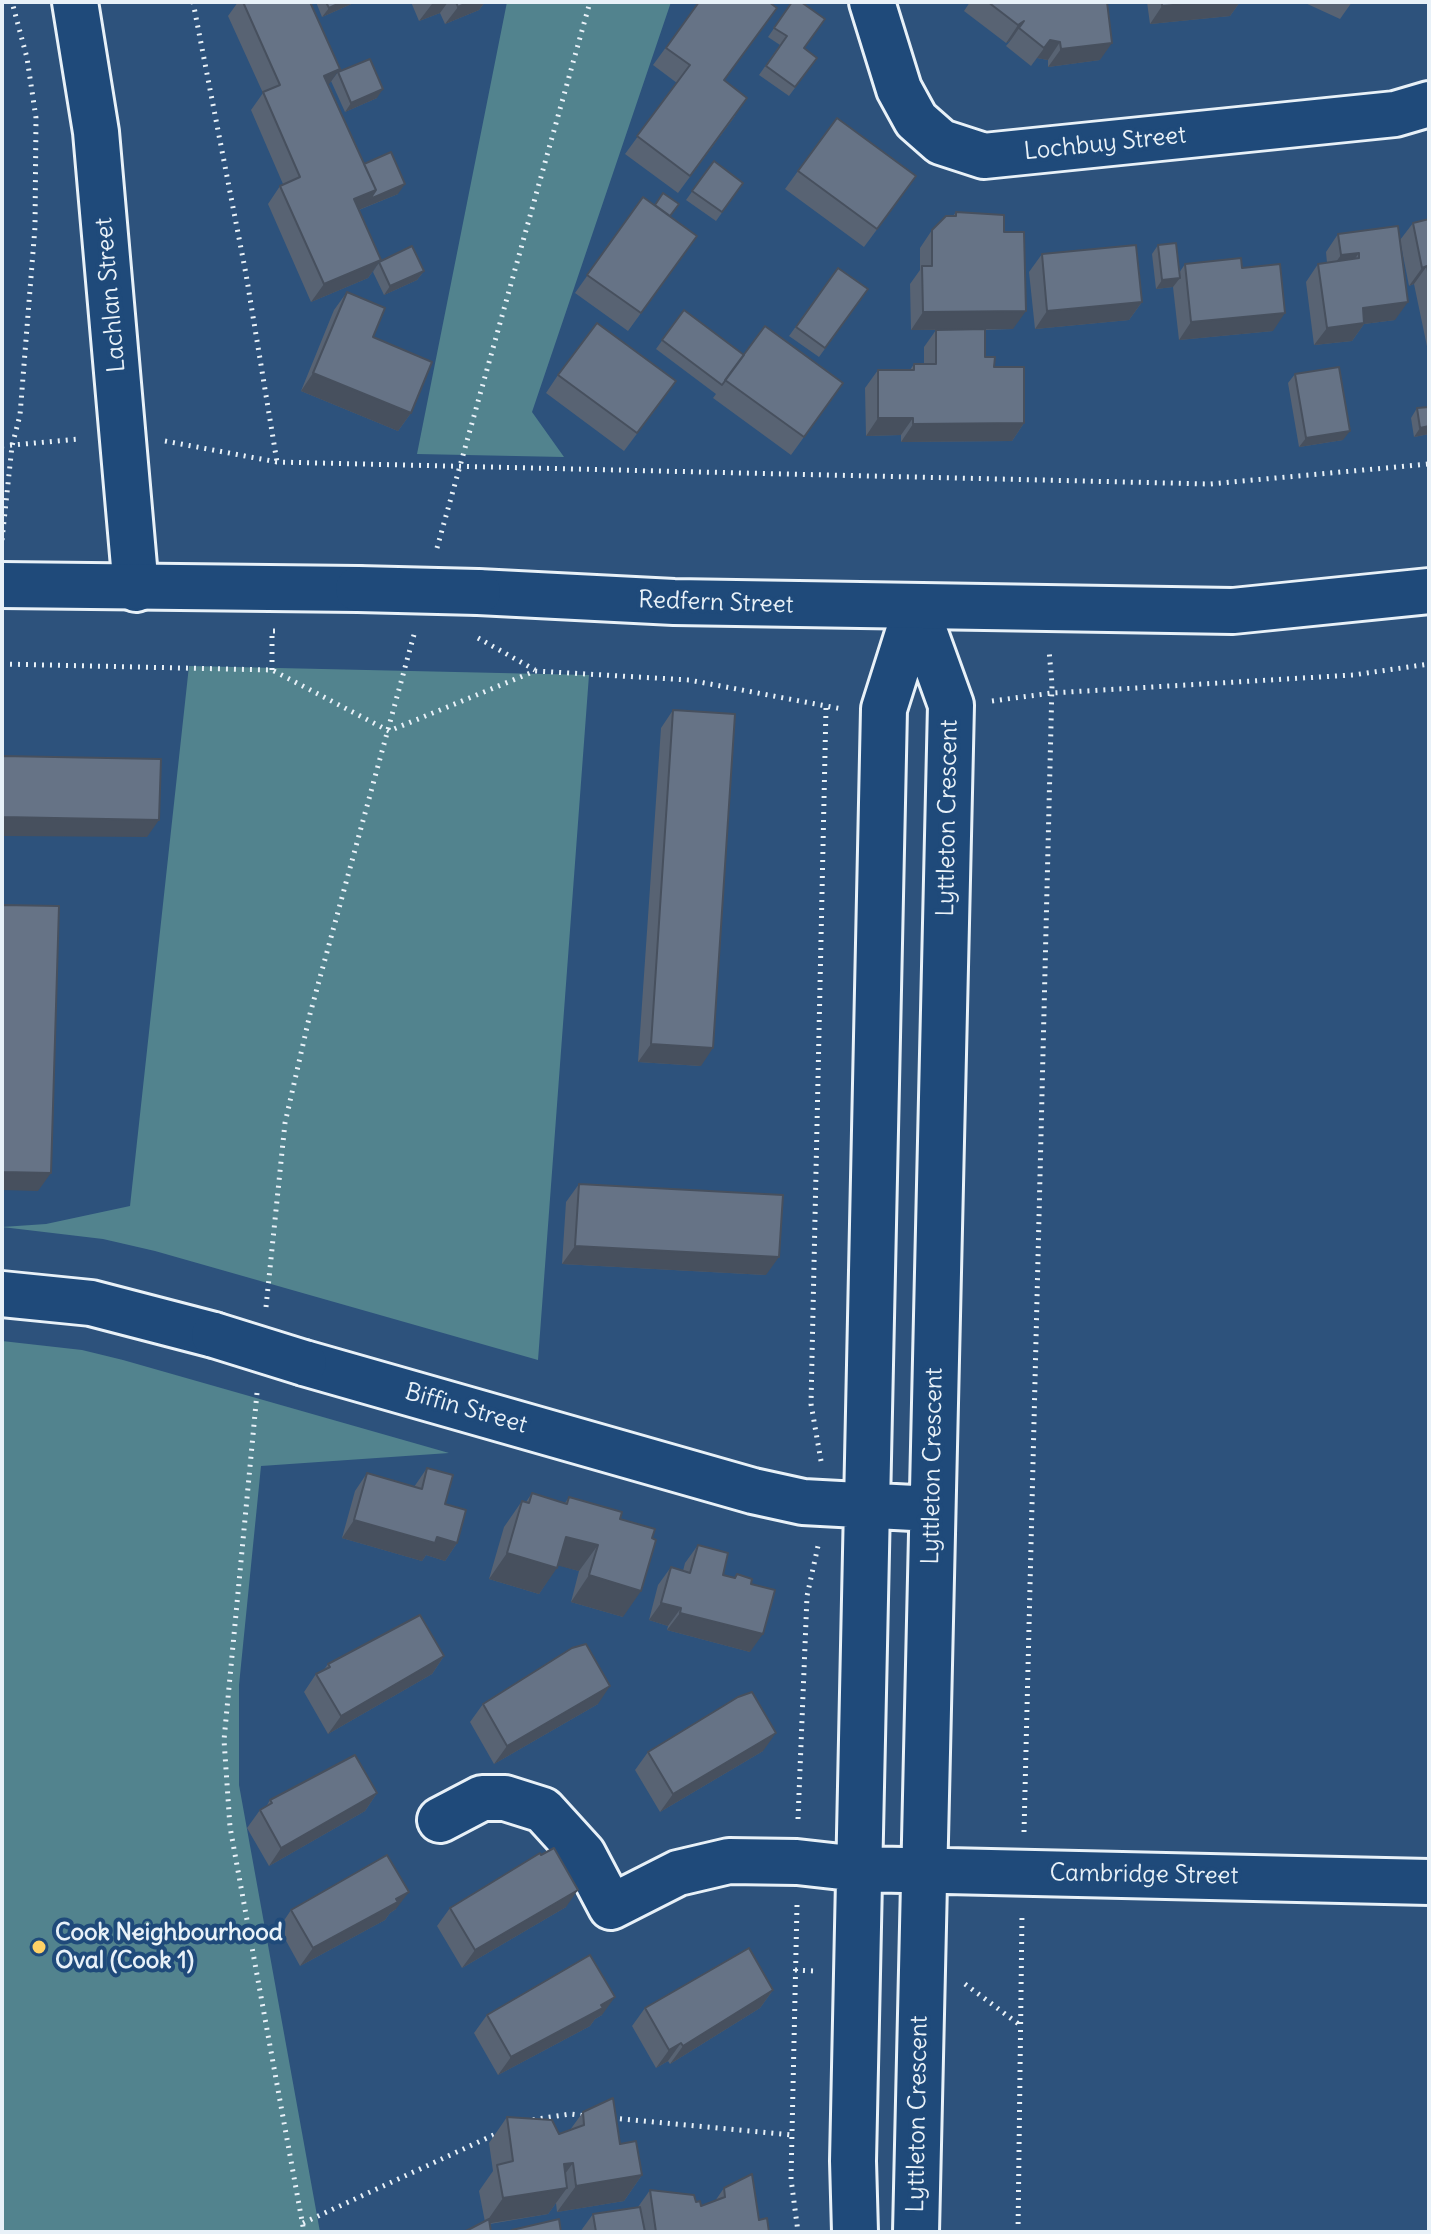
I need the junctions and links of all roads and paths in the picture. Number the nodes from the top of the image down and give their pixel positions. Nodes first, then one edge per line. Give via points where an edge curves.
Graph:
1 (12, 2) edge
2 (75, 2) edge
3 (193, 2) edge
4 (590, 2) edge
5 (872, 2) edge
6 (1429, 104) edge
7 (75, 439) dead end
8 (176, 441) dead end
9 (2, 446) edge
10 (12, 446) junction
11 (277, 462) junction
12 (1429, 464) edge
13 (458, 466) junction
14 (2, 540) edge
15 (2, 585) edge
16 (136, 589) junction
17 (1429, 591) edge
18 (916, 608) junction
19 (1046, 609) junction
20 (285, 631) dead end
21 (482, 638) dead end
22 (2, 664) edge
23 (1429, 664) edge
24 (272, 670) junction
25 (535, 671) junction
26 (1052, 693) junction
27 (978, 702) dead end
28 (826, 707) dead end
29 (389, 731) junction
30 (2, 1294) edge
31 (265, 1319) dead end
32 (258, 1390) dead end
33 (867, 1506) junction
34 (932, 1509) junction
35 (440, 1820) dead end
36 (859, 1869) junction
37 (924, 1870) junction
38 (1023, 1872) junction
39 (1429, 1882) edge
40 (516, 2125) edge
41 (502, 2131) dead end
42 (792, 2135) dead end
43 (303, 2223) junction
44 (304, 2232) edge
45 (855, 2232) edge
46 (916, 2232) edge
47 (1018, 2232) edge

1 - 10 path via 36,118 35,227 20,415
2 - 16 street, Lachlan Street via 96,132
3 - 11 path
4 - 13 path
5 - 6 street, Lochbuy Street via 899,89 916,120 941,142 984,156 1395,114
7 - 10 path
8 - 11 path
9 - 10 path
10 - 14 path
11 - 13 path
12 - 13 path via 1210,484
15 - 16 street, Redfern Street
16 - 18 street, Redfern Street, bridge via 358,589
17 - 19 street, Redfern Street via 1233,611
18 - 19 street, Redfern Street
18 - 33 street via 884,709
18 - 34 street, Lyttleton Crescent via 951,705
19 - 26 path
20 - 24 path via 272,631
21 - 25 path
22 - 24 path
23 - 26 path via 1353,675
24 - 29 path
25 - 28 path via 689,680
25 - 29 path
26 - 27 path
26 - 38 path
29 - 31 path via 285,1123
30 - 33 street, Biffin Street, bridge via 91,1303 214,1335 753,1491 803,1502
32 - 43 path via 224,1740 230,1827
33 - 34 street, Biffin Street
33 - 36 street
34 - 37 street, Lyttleton Crescent
35 - 36 street, Cambridge Street via 482,1798 505,1798 543,1810 583,1854 611,1907 678,1873 729,1861
36 - 37 street, Cambridge Street
36 - 45 street
37 - 38 street, Cambridge Street
37 - 46 street, Lyttleton Crescent
38 - 39 street, Cambridge Street
38 - 47 path
40 - 42 path via 530,2118 570,2114
41 - 43 path
43 - 44 path

